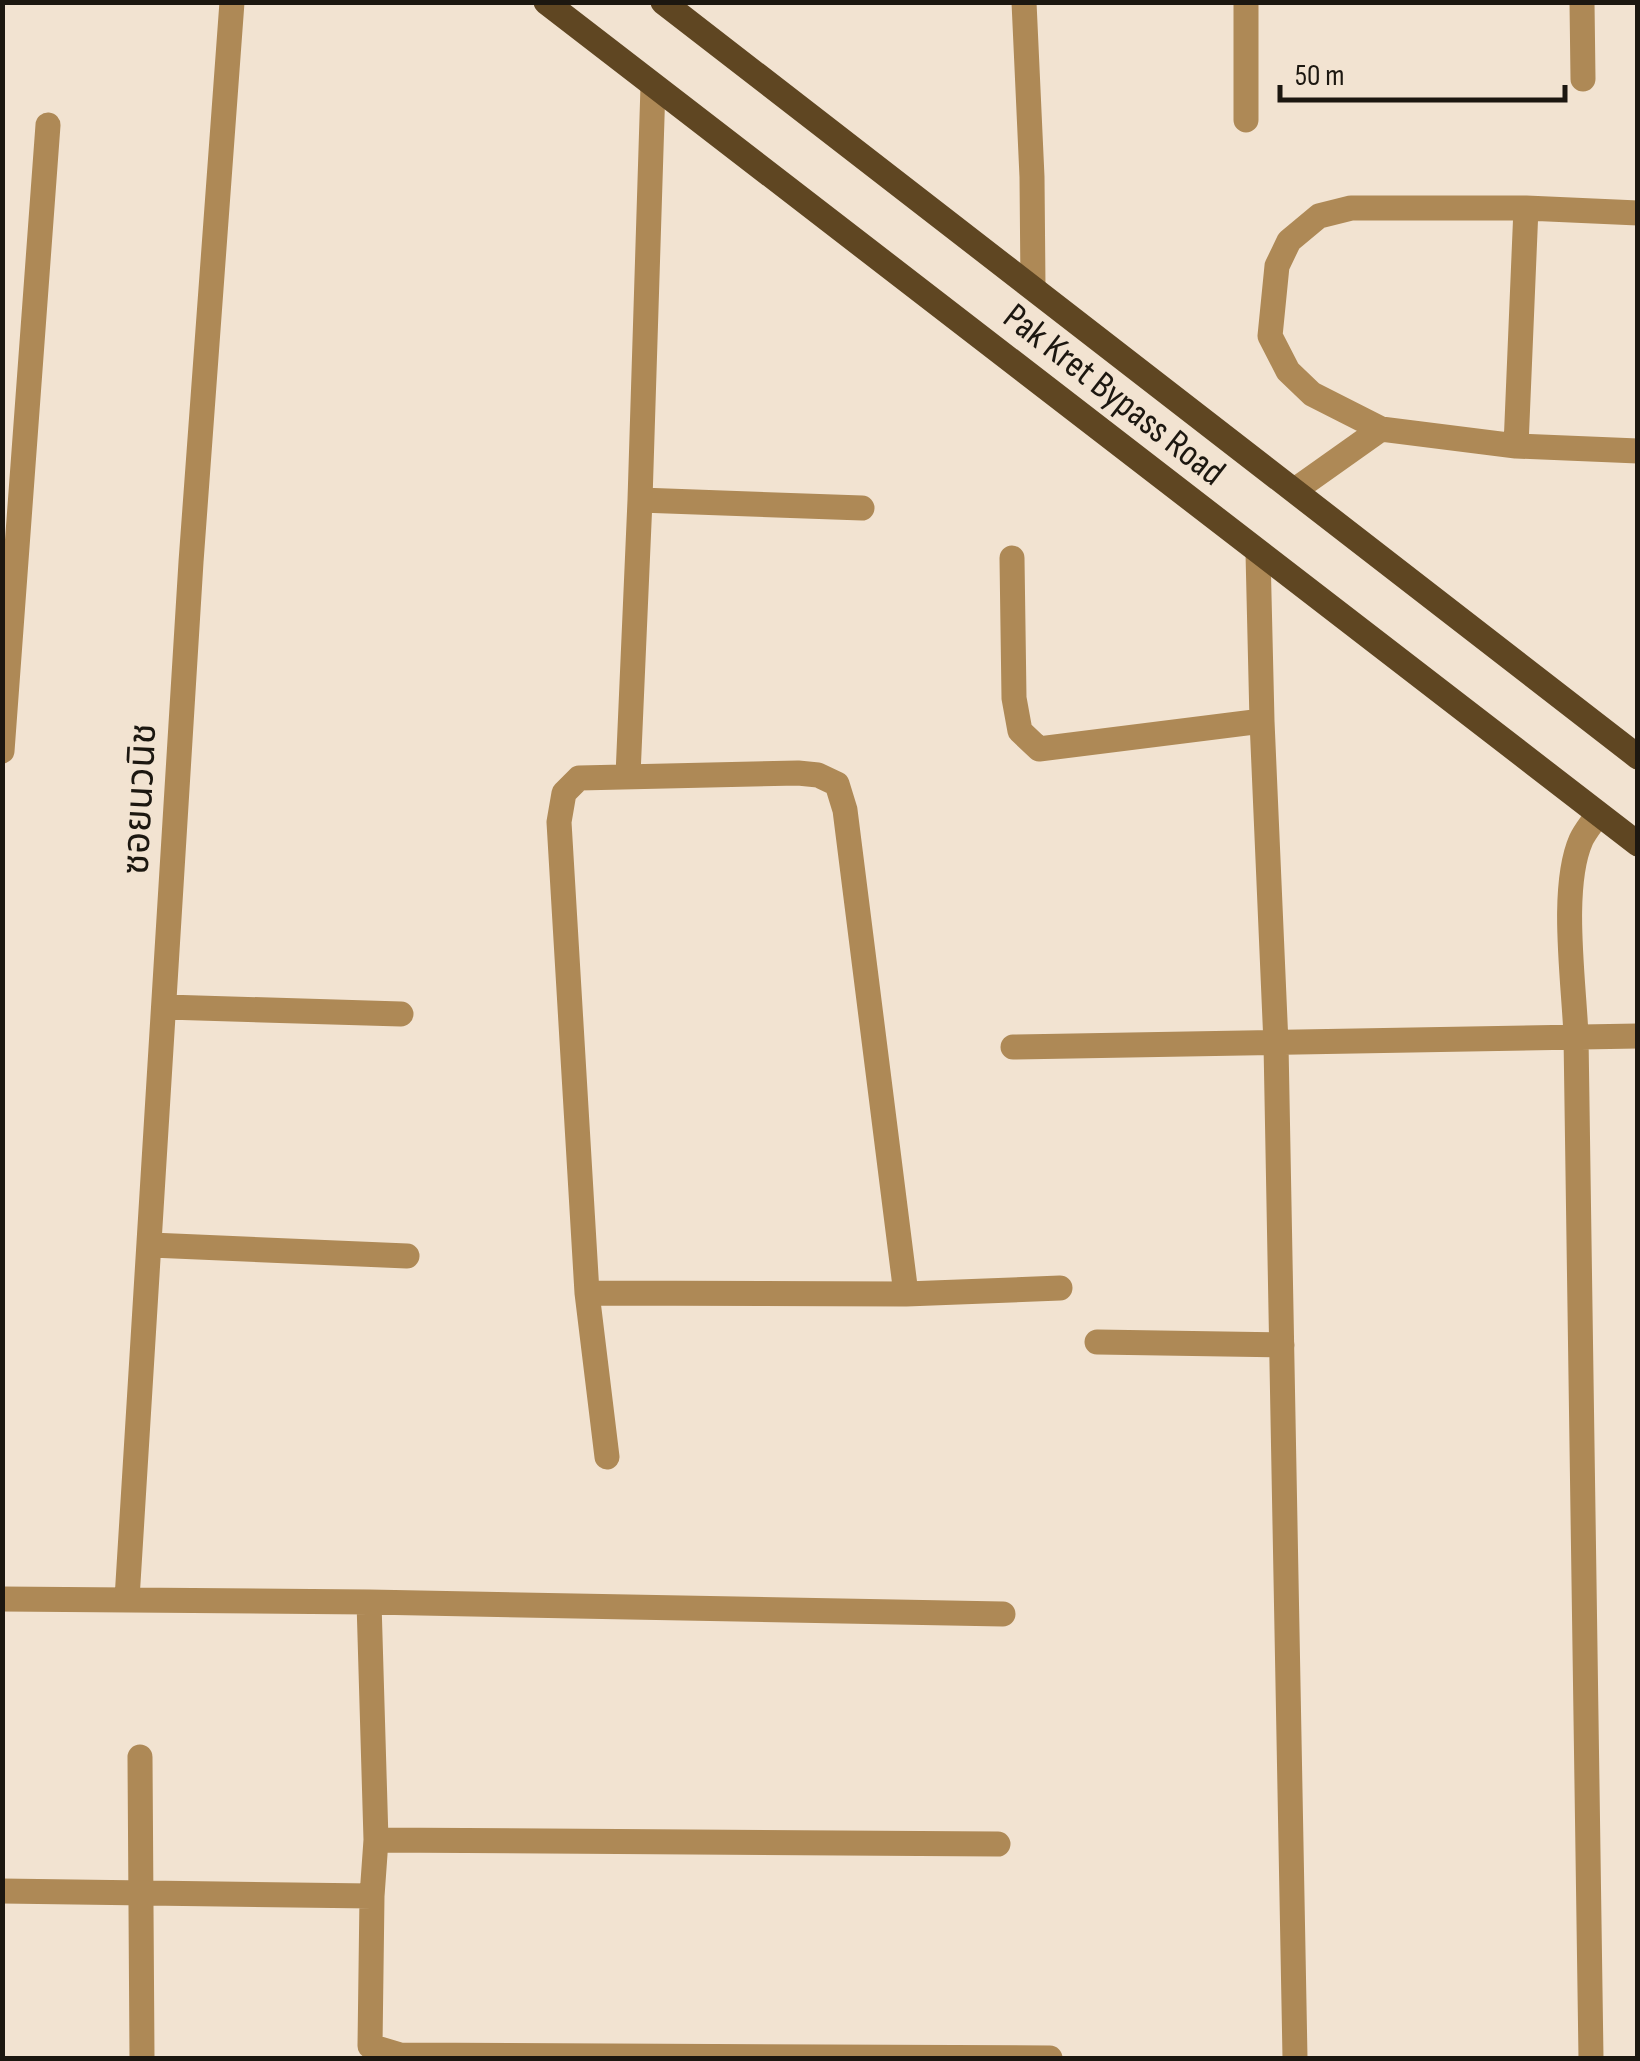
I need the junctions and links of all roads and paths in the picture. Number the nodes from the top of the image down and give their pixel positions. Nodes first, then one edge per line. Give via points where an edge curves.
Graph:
1 (232, 2) edge
2 (546, 2) edge
3 (663, 2) edge
4 (1024, 2) edge
5 (1246, 2) edge
6 (1582, 2) edge
7 (1583, 79) dead end
8 (653, 86) junction
9 (1246, 120) dead end
10 (48, 125) dead end
11 (1526, 208) junction
12 (1638, 213) edge
13 (1033, 286) junction
14 (1381, 430) junction
15 (13, 438) edge
16 (1516, 446) junction
17 (1638, 451) edge
18 (1295, 490) junction
19 (640, 500) junction
20 (862, 508) dead end
21 (1258, 554) junction
22 (1012, 558) dead end
23 (1262, 721) junction
24 (2, 750) edge
25 (1638, 757) edge
26 (628, 775) junction
27 (1598, 814) junction
28 (1638, 844) edge
29 (166, 1007) junction
30 (401, 1014) dead end
31 (1576, 1036) junction
32 (1638, 1036) edge
33 (1276, 1044) junction
34 (1013, 1047) dead end
35 (151, 1245) junction
36 (407, 1256) dead end
37 (1060, 1288) dead end
38 (587, 1292) junction
39 (906, 1294) junction
40 (1097, 1342) dead end
41 (1282, 1345) junction
42 (607, 1457) dead end
43 (2, 1599) edge
44 (127, 1600) junction
45 (369, 1602) junction
46 (1003, 1614) dead end
47 (140, 1758) dead end
48 (376, 1840) junction
49 (998, 1844) dead end
50 (2, 1891) edge
51 (139, 1892) junction
52 (372, 1896) junction
53 (142, 2058) edge
54 (1050, 2058) edge
55 (1295, 2058) edge
56 (1591, 2058) edge

1 - 29 street, ซอยนวนิช
2 - 8 main road, Pak Kret Bypass Road
3 - 13 main road, Pak Kret Bypass Road
4 - 13 street
5 - 9 street
6 - 7 street
8 - 19 street
8 - 21 main road, Pak Kret Bypass Road
10 - 15 street
11 - 12 street
11 - 14 street via 1351,208 1319,216 1289,240 1277,266 1270,336 1288,371 1312,394
11 - 16 street
13 - 18 main road, Pak Kret Bypass Road
14 - 16 street
14 - 18 street
15 - 24 street
16 - 17 street
18 - 25 main road, Pak Kret Bypass Road
19 - 20 street
19 - 26 street
21 - 23 street
21 - 27 main road, Pak Kret Bypass Road
22 - 23 street via 1014,698 1020,731 1039,749
23 - 33 street
26 - 38 street via 579,778 564,793 559,822
26 - 39 street via 798,773 837,784
27 - 28 main road, Pak Kret Bypass Road
27 - 31 street via 1582,839 1570,898
29 - 30 street
29 - 35 street, ซอยนวนิช
31 - 32 street
31 - 33 street
31 - 56 street
33 - 34 street
33 - 41 street
35 - 36 street
35 - 44 street, ซอยนวนิช
37 - 39 street
38 - 39 street
38 - 42 street
40 - 41 street
41 - 55 street
43 - 44 street
44 - 45 street
45 - 46 street
45 - 48 street
47 - 51 street
48 - 49 street
48 - 52 street
50 - 51 street
51 - 52 street
51 - 53 street
52 - 54 street via 370,2046 400,2054

